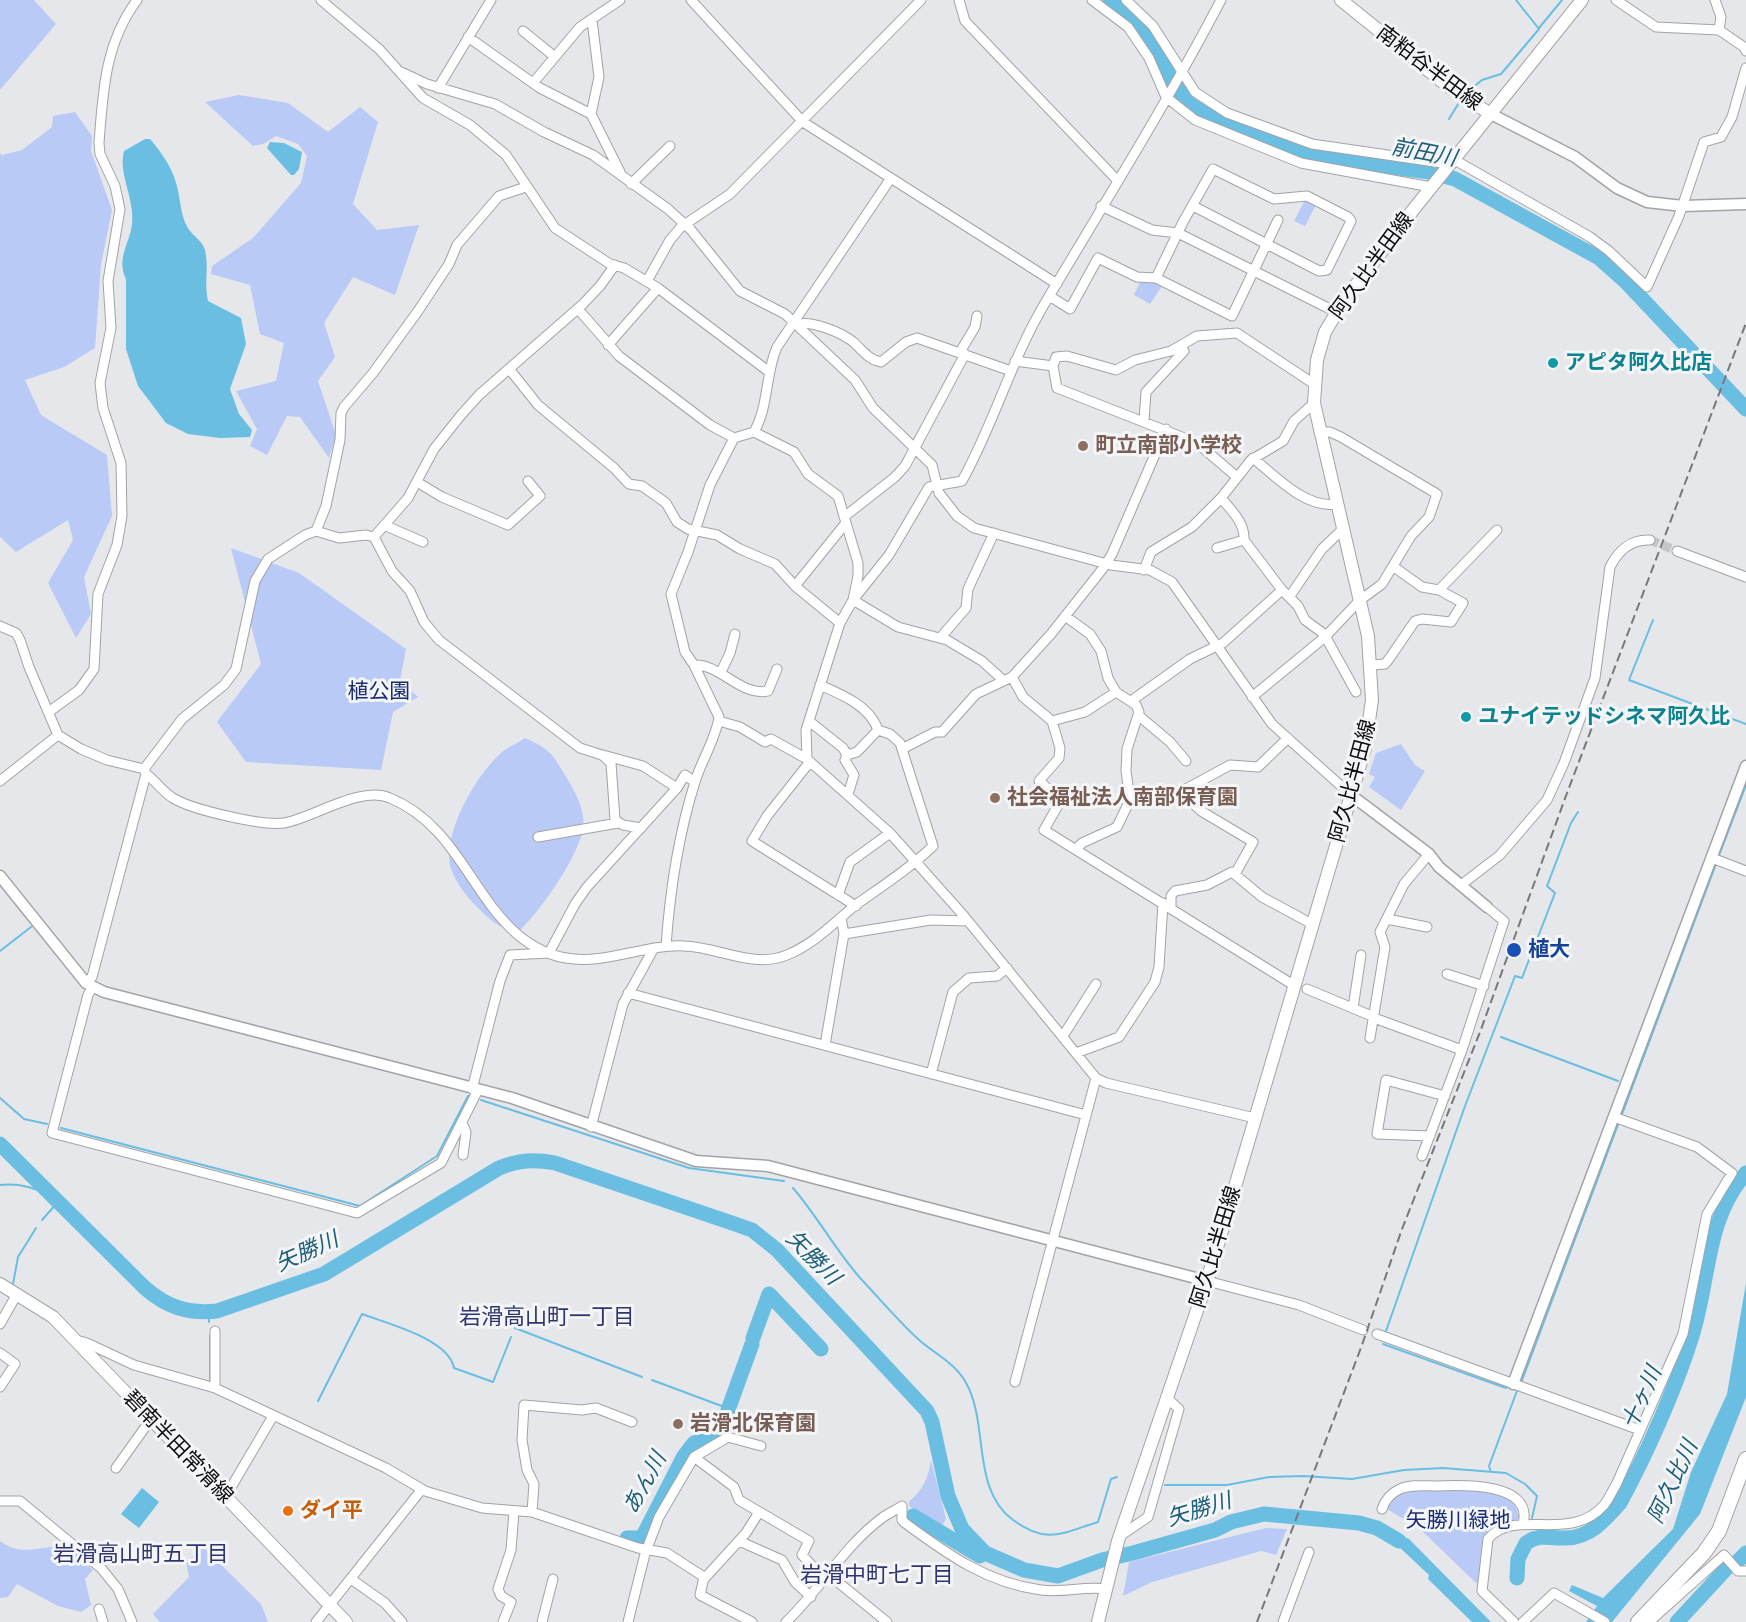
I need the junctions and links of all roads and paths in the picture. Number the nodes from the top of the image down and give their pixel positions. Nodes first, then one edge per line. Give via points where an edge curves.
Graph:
1 (137, 0) edge
2 (321, 0) edge
3 (491, 0) edge
4 (620, 0) edge
5 (691, 0) edge
6 (921, 0) edge
7 (959, 0) edge
8 (1092, 0) edge
9 (1126, 0) edge
10 (1221, 0) edge
11 (1341, 0) edge
12 (1582, 0) edge
13 (1616, 0) edge
14 (1715, 0) edge
15 (592, 20) junction
16 (1719, 30) junction
17 (523, 31) dead end
18 (468, 37) junction
19 (1746, 51) edge
20 (555, 57) junction
21 (1746, 68) edge
22 (399, 71) junction
23 (1180, 72) junction
24 (533, 83) junction
25 (438, 88) junction
26 (1167, 94) junction
27 (1735, 106) junction
28 (1746, 110) edge
29 (1489, 113) junction
30 (591, 114) junction
31 (803, 122) junction
32 (670, 146) dead end
33 (1450, 163) junction
34 (891, 178) junction
35 (1117, 180) junction
36 (628, 181) junction
37 (1432, 186) junction
38 (526, 187) junction
39 (1746, 204) edge
40 (1101, 206) junction
41 (1193, 206) junction
42 (1683, 206) junction
43 (1278, 220) dead end
44 (686, 225) junction
45 (1178, 233) junction
46 (1268, 244) junction
47 (615, 265) junction
48 (1255, 271) junction
49 (1156, 278) junction
50 (646, 281) junction
51 (1057, 284) junction
52 (658, 288) junction
53 (1051, 297) junction
54 (578, 309) junction
55 (1336, 312) junction
56 (977, 316) dead end
57 (796, 322) junction
58 (609, 345) junction
59 (1180, 346) junction
60 (962, 353) junction
61 (1015, 361) junction
62 (1053, 366) junction
63 (510, 370) junction
64 (768, 371) junction
65 (1011, 371) junction
66 (1314, 384) junction
67 (1314, 403) junction
68 (1144, 421) junction
69 (1166, 429) junction
70 (754, 432) junction
71 (1319, 432) junction
72 (734, 438) junction
73 (916, 448) junction
74 (1253, 458) junction
75 (1238, 477) junction
76 (528, 481) dead end
77 (417, 482) junction
78 (936, 485) junction
79 (1221, 498) junction
80 (1336, 504) junction
81 (845, 520) junction
82 (384, 525) junction
83 (1343, 529) junction
84 (694, 530) junction
85 (1497, 530) dead end
86 (316, 531) junction
87 (994, 533) junction
88 (374, 537) junction
89 (1244, 540) junction
90 (1650, 540) tunnel mouth
91 (423, 542) dead end
92 (1217, 548) dead end
93 (1677, 551) tunnel mouth
94 (1106, 563) junction
95 (1394, 567) junction
96 (1144, 570) junction
97 (1746, 577) edge
98 (795, 586) junction
99 (1439, 590) junction
100 (1286, 593) junction
101 (853, 600) junction
102 (1359, 601) junction
103 (1065, 616) junction
104 (840, 623) junction
105 (0, 626) edge
106 (735, 634) dead end
107 (941, 637) junction
108 (1325, 637) junction
109 (1216, 646) junction
110 (694, 665) junction
111 (1371, 665) junction
112 (777, 669) dead end
113 (721, 672) junction
114 (1007, 679) junction
115 (820, 685) junction
116 (1116, 692) junction
117 (1356, 692) dead end
118 (1252, 697) junction
119 (1131, 700) junction
120 (50, 711) junction
121 (1138, 715) junction
122 (809, 720) junction
123 (719, 721) junction
124 (1052, 722) junction
125 (878, 730) junction
126 (58, 735) junction
127 (1288, 738) junction
128 (902, 749) junction
129 (602, 755) junction
130 (847, 755) junction
131 (808, 761) junction
132 (1186, 761) dead end
133 (1746, 766) edge
134 (145, 771) junction
135 (0, 781) edge
136 (695, 782) junction
137 (677, 788) junction
138 (1180, 791) junction
139 (848, 795) junction
140 (1351, 795) junction
141 (1130, 800) junction
142 (618, 823) junction
143 (642, 828) junction
144 (890, 833) junction
145 (538, 837) dead end
146 (1076, 849) junction
147 (1429, 854) junction
148 (1712, 858) junction
149 (916, 862) junction
150 (1746, 871) edge
151 (1235, 874) junction
152 (0, 876) edge
153 (1461, 885) junction
154 (838, 895) junction
155 (1163, 903) junction
156 (856, 906) junction
157 (1487, 907) joint
158 (1172, 908) junction
159 (841, 918) junction
160 (1387, 919) junction
161 (968, 921) junction
162 (1312, 924) junction
163 (1427, 927) dead end
164 (844, 934) junction
165 (666, 946) junction
166 (654, 948) junction
167 (549, 953) junction
168 (1361, 955) dead end
169 (1007, 968) junction
170 (1447, 974) dead end
171 (1096, 984) dead end
172 (89, 985) junction
173 (1484, 986) junction
174 (1301, 987) junction
175 (628, 993) junction
176 (1353, 1008) junction
177 (1374, 1017) junction
178 (1063, 1036) junction
179 (1370, 1038) dead end
180 (825, 1045) junction
181 (1462, 1050) junction
182 (1076, 1053) junction
183 (931, 1074) junction
184 (1096, 1078) junction
185 (475, 1089) junction
186 (1445, 1096) junction
187 (1086, 1115) junction
188 (1614, 1117) junction
189 (1255, 1118) junction
190 (462, 1123) junction
191 (591, 1127) junction
192 (1430, 1136) junction
193 (463, 1155) dead end
194 (1422, 1156) dead end
195 (1052, 1240) junction
196 (1207, 1281) junction
197 (0, 1284) edge
198 (17, 1294) junction
199 (0, 1324) edge
200 (215, 1330) dead end
201 (1364, 1330) dead end
202 (1377, 1334) dead end
203 (76, 1340) junction
204 (0, 1353) edge
205 (1015, 1382) dead end
206 (1513, 1384) junction
207 (0, 1387) edge
208 (215, 1388) junction
209 (1168, 1399) junction
210 (273, 1416) junction
211 (151, 1419) junction
212 (632, 1422) dead end
213 (1640, 1430) junction
214 (761, 1446) dead end
215 (694, 1457) junction
216 (1746, 1459) edge
217 (116, 1468) dead end
218 (422, 1489) junction
219 (226, 1496) junction
220 (0, 1501) edge
221 (1382, 1509) dead end
222 (514, 1511) junction
223 (532, 1512) junction
224 (759, 1512) junction
225 (1523, 1524) junction
226 (1119, 1538) junction
227 (739, 1541) junction
228 (647, 1549) junction
229 (1309, 1552) dead end
230 (1746, 1571) edge
231 (826, 1577) junction
232 (351, 1579) junction
233 (553, 1579) dead end
234 (704, 1579) junction
235 (1106, 1589) junction
236 (812, 1596) junction
237 (330, 1605) junction
238 (99, 1609) dead end
239 (1640, 1620) edge
240 (103, 1622) edge
241 (132, 1622) edge
242 (316, 1622) edge
243 (346, 1622) edge
244 (402, 1622) edge
245 (503, 1622) edge
246 (542, 1622) edge
247 (628, 1622) edge
248 (752, 1622) edge
249 (786, 1622) edge
250 (887, 1622) edge
251 (1098, 1622) edge
252 (1283, 1622) edge
253 (1514, 1622) edge
254 (1523, 1622) edge
255 (1605, 1622) edge

1 - 120 street via 122,24 107,63 99,143 120,209 108,281 111,328 100,383 121,463 120,529 98,594 94,669 79,690
2 - 22 street
3 - 18 street
4 - 15 street
5 - 31 street
6 - 31 street
7 - 35 street via 965,21
8 - 26 street via 1136,37
9 - 23 street via 1152,26
10 - 23 street
11 - 29 main road, 南粕谷半田線
12 - 29 main road, 阿久比半田線
13 - 16 street via 1656,27
14 - 16 street via 1721,17
15 - 20 street via 580,27
15 - 30 street via 599,77
16 - 19 street
17 - 20 street
18 - 24 street
18 - 25 street
20 - 24 street
21 - 27 street
22 - 25 street
22 - 38 street via 423,98 470,125 506,155
23 - 26 street
23 - 33 street via 1207,102 1299,140
24 - 30 street
25 - 36 street via 495,104 593,154
26 - 35 street
26 - 37 street via 1195,120 1301,163
27 - 28 street
27 - 42 street via 1720,137 1704,142
29 - 33 main road, 阿久比半田線
29 - 42 street via 1575,156 1630,195 1647,202
30 - 36 street
31 - 34 street
31 - 44 street via 730,194
32 - 36 street
33 - 37 main road, 阿久比半田線
33 - 42 street via 1590,237 1647,287
34 - 51 street
34 - 57 street
35 - 40 street
36 - 44 street
37 - 55 main road, 阿久比半田線
38 - 47 street via 555,228
38 - 86 street via 499,196 457,245 418,311 344,407 326,506
39 - 42 street
40 - 45 street via 1152,230
40 - 51 street
41 - 45 street
41 - 46 street
41 - 46 street via 1214,169 1274,199 1307,196 1351,221 1327,270 1319,271
43 - 46 street
44 - 50 street via 670,240
44 - 57 street via 740,291
45 - 48 street
45 - 49 street
46 - 48 street
47 - 50 street
47 - 54 street
48 - 49 street via 1233,316
48 - 55 street
49 - 53 street via 1137,277 1098,258 1070,309
50 - 52 street
51 - 53 street
52 - 58 street
52 - 64 street
53 - 61 street
54 - 58 street
54 - 63 street
55 - 66 main road, 阿久比半田線 via 1324,332
56 - 60 street
57 - 60 street via 807,322 850,340 873,361 881,362 917,338
57 - 64 street via 777,347
57 - 73 street via 855,380 873,408
58 - 72 street via 687,408
59 - 62 street via 1116,370 1067,356 1056,357
59 - 66 street via 1197,336 1237,333
59 - 68 street via 1184,351 1146,392
60 - 65 street
60 - 73 street
61 - 62 street
61 - 65 street
62 - 68 street via 1057,388
63 - 77 street via 478,395 448,429
63 - 84 street via 538,405 565,429 629,484 642,486 656,495 671,508 677,522
64 - 70 street via 761,419
65 - 78 street via 983,443 962,481
66 - 67 main road, 阿久比半田線
67 - 71 main road, 阿久比半田線
67 - 74 street via 1294,421 1283,441
68 - 69 street
69 - 75 street via 1197,443
69 - 94 street
70 - 72 street
70 - 81 street via 794,452 808,474 838,496
71 - 80 main road, 阿久比半田線
71 - 95 street via 1341,437 1437,494 1429,517 1412,536
72 - 84 street via 710,485
73 - 78 street via 932,465
73 - 81 street via 895,477
74 - 75 street
74 - 80 street via 1290,488 1326,506
75 - 79 street
76 - 77 street via 540,496 508,525
77 - 82 street
78 - 87 street via 957,516 974,528
78 - 101 street via 929,487 889,555
79 - 89 street via 1241,522
79 - 96 street via 1192,526 1151,552
80 - 83 main road, 阿久比半田線
81 - 98 street
81 - 101 street via 858,563
82 - 88 street
82 - 91 street
83 - 100 street
83 - 102 main road, 阿久比半田線
84 - 98 street via 717,535 775,564
84 - 110 street via 671,594 679,637
85 - 99 street
86 - 88 street via 339,538
86 - 134 street via 268,559 255,581 236,669 224,685 182,719
87 - 94 street
87 - 107 street via 968,589 966,608
88 - 129 street via 392,571 410,591 424,622 440,640 580,747
89 - 92 street
89 - 100 street
90 - 153 street via 1626,547 1610,567 1595,678 1547,800 1500,855
93 - 97 street
94 - 96 street
94 - 103 street
95 - 99 street via 1422,587
95 - 102 street via 1382,584
96 - 109 street via 1172,582
98 - 104 street
99 - 111 street via 1463,603 1451,622 1418,620 1384,664
100 - 108 street via 1305,620
100 - 109 street
101 - 104 street
101 - 107 street via 898,627
102 - 108 street
102 - 111 main road, 阿久比半田線
103 - 114 street
103 - 116 street via 1090,634 1101,651
104 - 115 street
105 - 120 street via 16,633
106 - 113 street
107 - 114 street
108 - 117 street
108 - 118 street
109 - 118 street
109 - 119 street
110 - 113 street
110 - 123 street
111 - 140 main road, 阿久比半田線 via 1370,723
112 - 113 street via 764,692 747,689
114 - 124 street
114 - 128 street via 976,693 942,732 934,732
115 - 122 street
115 - 125 street via 863,709
116 - 119 street
116 - 124 street via 1085,712
118 - 127 street
119 - 121 street
120 - 126 street
121 - 132 street
121 - 141 street via 1127,749
122 - 130 street
122 - 131 street via 804,738
123 - 131 street via 765,742 771,740
123 - 136 street
124 - 146 street via 1061,754 1039,781 1060,800 1044,830
125 - 128 street via 895,737
125 - 130 street via 857,752
126 - 134 street via 107,760
126 - 135 street
127 - 138 street via 1258,767 1230,765
127 - 140 street
128 - 149 street via 933,846
129 - 137 street via 643,766
129 - 142 street via 611,764 613,815
130 - 139 street via 845,760 854,775
131 - 139 street
131 - 154 street via 753,841
133 - 148 street
134 - 167 street via 170,796 200,810 271,822 284,823 358,799 379,795 392,798 419,814 453,849 515,932
134 - 172 street
136 - 137 street via 685,775
136 - 165 street via 674,868
137 - 143 street
138 - 141 street
138 - 151 street via 1201,811 1253,842
139 - 144 street
140 - 147 street
140 - 162 main road, 阿久比半田線
141 - 146 street via 1117,827
142 - 143 street
142 - 145 street
143 - 167 street via 581,896
144 - 149 street
144 - 154 street via 850,862
146 - 155 street
147 - 153 street
147 - 160 street via 1404,884
148 - 150 street
148 - 188 street
149 - 156 street
149 - 161 street
151 - 158 street via 1175,891 1171,896
151 - 162 street via 1262,897
152 - 172 street
153 - 157 street
154 - 156 street
155 - 158 street
155 - 182 street via 1155,982 1119,1037
156 - 159 street
157 - 173 street via 1504,921
158 - 174 street
159 - 164 street
159 - 165 street via 815,942 785,956 761,961 698,947
160 - 163 street
160 - 177 street via 1380,932 1385,947
161 - 164 street via 931,920
161 - 169 street
162 - 174 main road, 阿久比半田線
164 - 180 street
165 - 166 street
166 - 167 street via 586,960
166 - 175 street
167 - 185 street via 512,953 508,958
168 - 176 street
169 - 178 street
169 - 183 street via 997,976 969,978 953,992
170 - 173 street
171 - 178 street
172 - 185 street
172 - 190 street via 52,1133 357,1213 441,1162
173 - 181 street
174 - 176 street
174 - 189 main road, 阿久比半田線
175 - 180 street
175 - 191 street
176 - 177 street
177 - 179 street
177 - 181 street
178 - 182 street
180 - 183 street
181 - 186 street
182 - 184 street
183 - 187 street
184 - 187 street
184 - 189 street
185 - 190 street
185 - 191 street
186 - 192 street
186 - 192 street via 1386,1080 1377,1134
187 - 195 street
188 - 206 street
188 - 213 street via 1697,1147 1732,1173 1707,1214 1683,1334
189 - 196 main road, 阿久比半田線
190 - 193 street via 466,1132
191 - 195 street via 696,1161 768,1166
192 - 194 street
195 - 196 street
195 - 205 street
196 - 201 street via 1299,1305
196 - 209 main road, 阿久比半田線
197 - 198 main road, 碧南半田常滑線
198 - 199 street
198 - 203 main road, 碧南半田常滑線 via 44,1310
200 - 208 street
202 - 206 street
203 - 208 street via 134,1365
203 - 211 main road, 碧南半田常滑線
204 - 207 street via 15,1364
206 - 213 street
208 - 210 street
209 - 226 main road, 阿久比半田線
209 - 226 street via 1179,1409 1148,1517
210 - 218 street via 386,1468
210 - 219 street
211 - 217 street
211 - 219 main road, 碧南半田常滑線
212 - 223 street via 596,1408 524,1405 522,1440 527,1470 534,1484
213 - 225 street via 1604,1505 1570,1524
214 - 215 street via 728,1437
215 - 224 street via 734,1487 740,1500
215 - 228 street via 659,1517
216 - 239 main road via 1719,1531 1704,1553
218 - 222 street via 482,1508
218 - 232 street
219 - 237 main road, 碧南半田常滑線
220 - 241 street via 20,1501 101,1568 118,1589
221 - 225 street via 1389,1496 1404,1487 1463,1485 1512,1495 1521,1504
222 - 223 street
222 - 245 street via 511,1550 498,1589 511,1602
223 - 228 street
224 - 227 street
224 - 231 street via 810,1541 802,1555
225 - 253 street via 1504,1527 1492,1534 1485,1546 1482,1591
226 - 235 main road, 阿久比半田線
227 - 234 street
227 - 236 street via 782,1560 795,1582
228 - 234 street via 667,1552
228 - 247 street
229 - 252 street
230 - 239 street via 1738,1571 1724,1555 1663,1611 1650,1621
231 - 235 street via 879,1520 900,1504 905,1523 979,1573 1041,1590
231 - 236 street
231 - 250 street
232 - 237 street
232 - 244 street via 385,1603
233 - 246 street
234 - 248 street via 700,1595
235 - 251 main road, 阿久比半田線
236 - 249 street
237 - 242 street
237 - 243 main road, 碧南半田常滑線
238 - 240 street
254 - 255 street via 1554,1593

